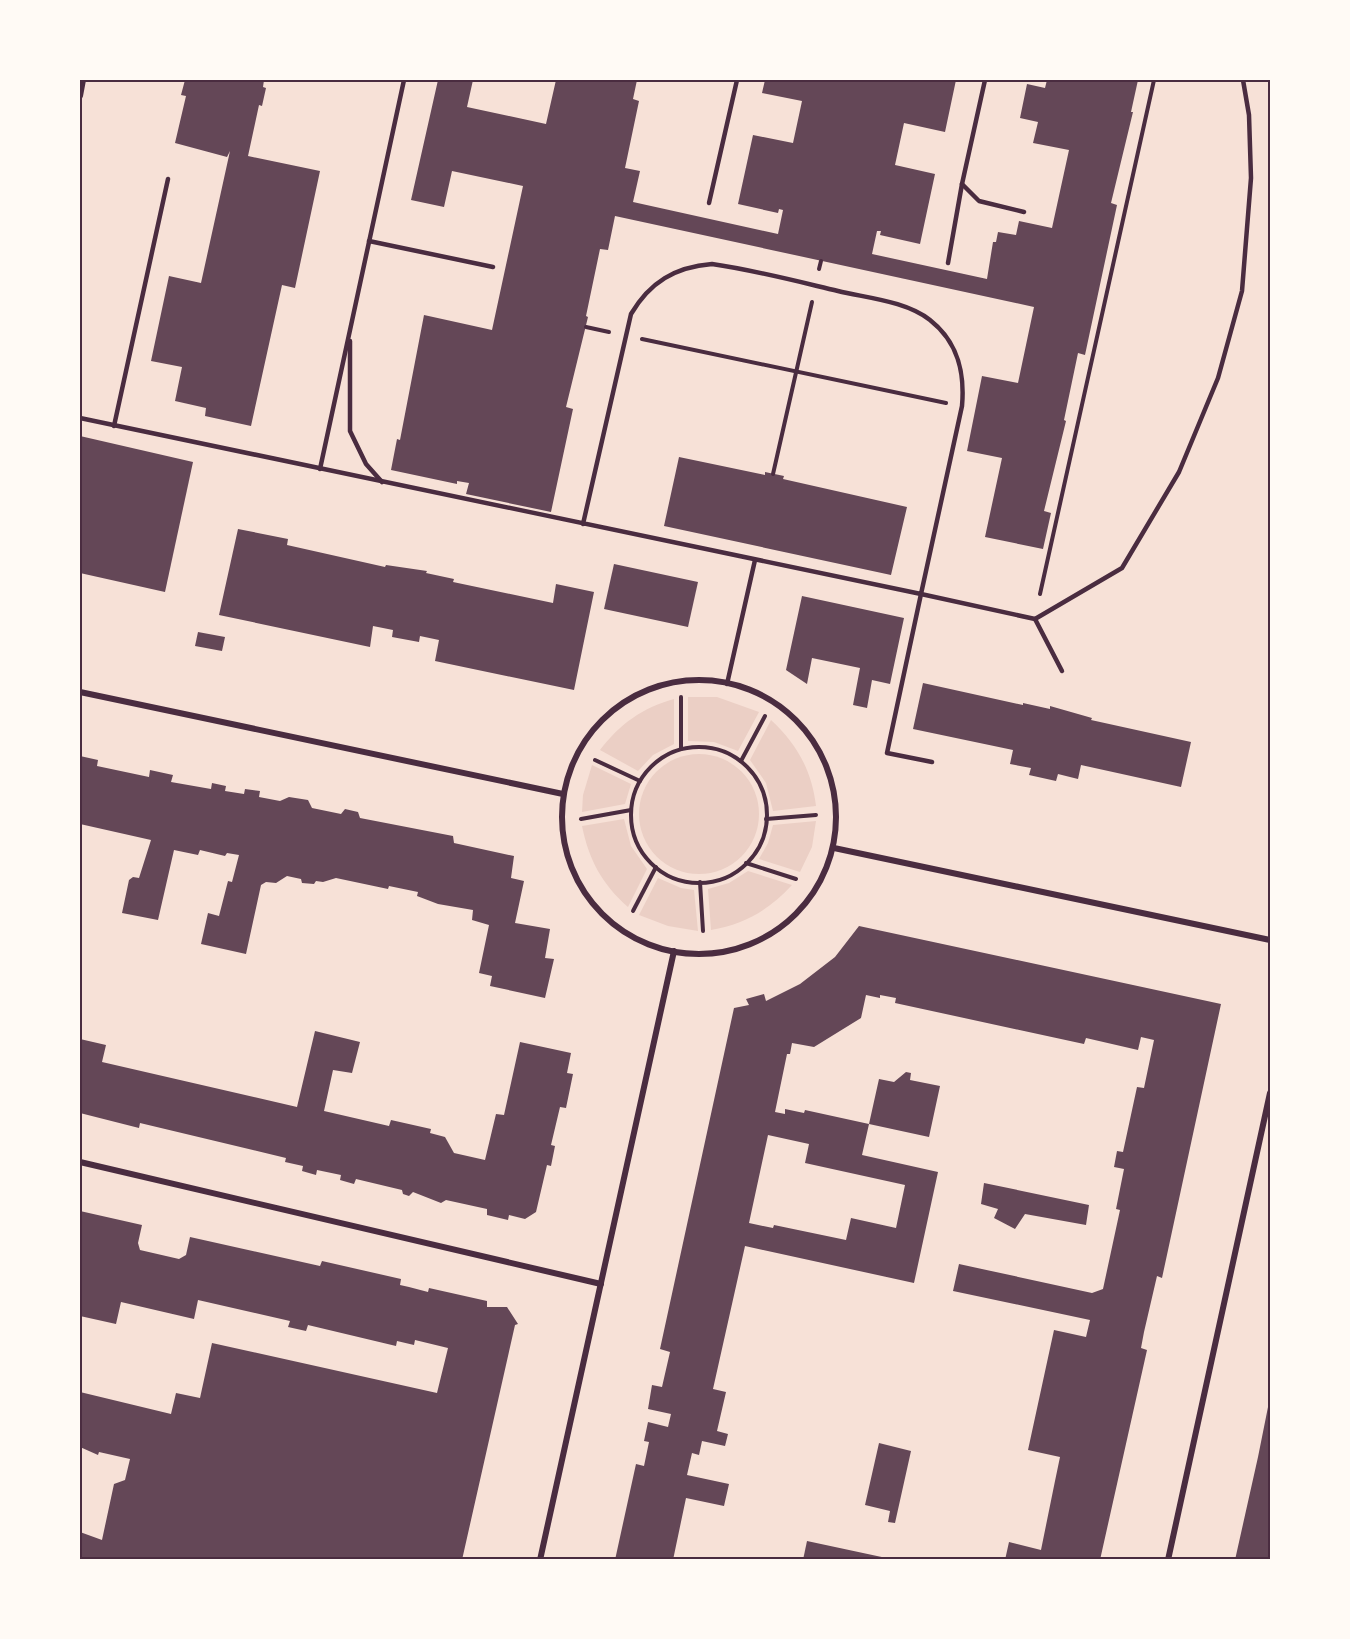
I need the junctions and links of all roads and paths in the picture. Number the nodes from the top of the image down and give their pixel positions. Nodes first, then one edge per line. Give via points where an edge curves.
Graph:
1 (83, 80) edge
2 (404, 80) edge
3 (737, 80) edge
4 (985, 80) edge
5 (1154, 80) edge
6 (1243, 80) edge
7 (80, 96) edge
8 (168, 179) dead end
9 (962, 184) junction
10 (709, 203) dead end
11 (1024, 212) dead end
12 (369, 241) junction
13 (821, 261) dead end
14 (948, 263) dead end
15 (493, 267) dead end
16 (816, 286) junction
17 (586, 327) dead end
18 (351, 329) junction
19 (624, 335) junction
20 (796, 371) junction
21 (962, 406) junction
22 (80, 418) edge
23 (114, 426) junction
24 (320, 469) junction
25 (773, 474) dead end
26 (382, 482) junction
27 (583, 524) junction
28 (755, 560) junction
29 (921, 594) junction
30 (1035, 619) junction
31 (1062, 670) dead end
32 (727, 684) junction
33 (80, 692) edge
34 (681, 697) dead end
35 (765, 716) dead end
36 (681, 749) junction
37 (595, 760) dead end
38 (741, 761) junction
39 (932, 762) dead end
40 (640, 781) junction
41 (563, 794) junction
42 (631, 810) junction
43 (816, 815) dead end
44 (581, 819) dead end
45 (766, 819) junction
46 (834, 848) junction
47 (746, 863) junction
48 (656, 867) junction
49 (796, 879) dead end
50 (700, 882) junction
51 (633, 911) dead end
52 (703, 931) dead end
53 (1270, 940) edge
54 (674, 951) junction
55 (1270, 1093) edge
56 (80, 1162) edge
57 (601, 1284) junction
58 (540, 1560) edge
59 (1168, 1560) edge

1 - 7 street
2 - 12 lane
3 - 10 lane
4 - 9 lane
5 - 30 path
6 - 30 lane via 1250,114 1251,178 1242,291 1218,378 1179,472 1122,568
8 - 23 lane
9 - 11 lane via 979,201
9 - 14 lane
12 - 15 lane
12 - 18 lane
13 - 16 path
16 - 19 lane via 732,267 692,265 669,274 648,289 631,314
16 - 20 path
16 - 21 lane via 892,304 928,318 952,344 960,362
17 - 19 path
18 - 24 lane
18 - 26 lane via 350,431 366,464
19 - 20 path
19 - 27 lane
20 - 21 path
20 - 25 path
21 - 29 lane
22 - 23 lane
23 - 24 lane
24 - 26 lane
26 - 27 lane
27 - 28 lane
28 - 29 lane
28 - 32 lane
29 - 30 lane
29 - 39 lane via 887,753
30 - 31 lane
32 - 41 street via 698,680 663,685 614,711 578,753
32 - 46 street via 773,702 818,750 837,813
33 - 41 street
34 - 36 path
35 - 38 path
36 - 38 path via 706,747
36 - 40 path via 657,761
37 - 40 path
38 - 45 path via 761,787
40 - 42 path
41 - 54 street via 561,822 565,849 586,895 623,930 639,940
42 - 44 path
42 - 48 path via 637,842
43 - 45 path
45 - 47 path via 760,843
46 - 53 street
46 - 54 street via 818,886 803,908 782,926 734,949 705,953
47 - 49 path
47 - 50 path via 725,877
48 - 50 path via 677,879
48 - 51 path
50 - 52 path
54 - 57 street
55 - 59 street
56 - 57 street
57 - 58 street

